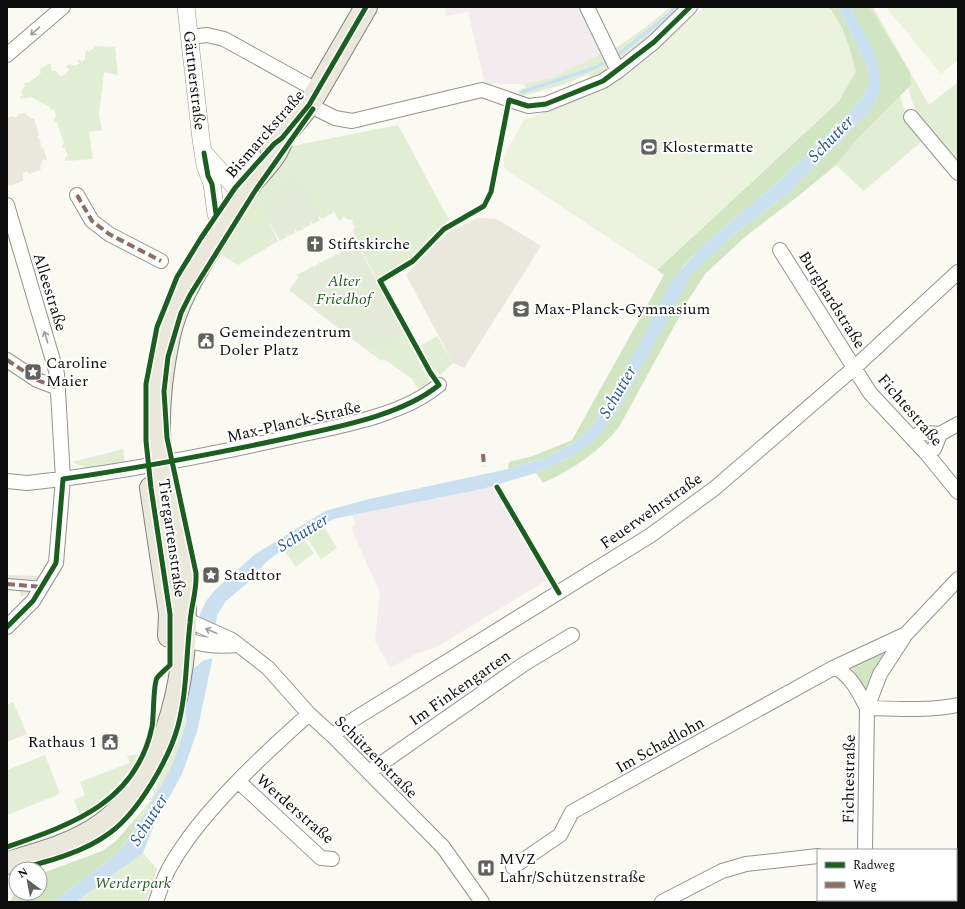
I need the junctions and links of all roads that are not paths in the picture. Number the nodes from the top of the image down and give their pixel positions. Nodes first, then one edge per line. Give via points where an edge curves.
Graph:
1 (63, 7) edge
2 (186, 7) edge
3 (366, 7) edge
4 (587, 7) edge
5 (690, 7) edge
6 (190, 37) junction
7 (7, 55) edge
8 (616, 66) junction
9 (313, 98) junction
10 (911, 117) dead end
11 (204, 153) junction
12 (958, 173) edge
13 (230, 191) junction
14 (77, 195) dead end
15 (7, 205) edge
16 (780, 250) dead end
17 (160, 261) dead end
18 (958, 272) edge
19 (7, 360) edge
20 (854, 368) junction
21 (439, 385) dead end
22 (58, 388) junction
23 (958, 424) edge
24 (940, 434) junction
25 (912, 438) junction
26 (927, 454) junction
27 (155, 465) junction
28 (64, 479) junction
29 (7, 481) edge
30 (958, 492) edge
31 (958, 579) edge
32 (7, 584) edge
33 (43, 587) junction
34 (7, 628) edge
35 (180, 630) junction
36 (906, 634) junction
37 (572, 635) dead end
38 (211, 645) junction
39 (237, 645) junction
40 (183, 664) junction
41 (835, 667) junction
42 (958, 705) edge
43 (867, 708) junction
44 (170, 713) junction
45 (309, 714) junction
46 (333, 736) junction
47 (369, 772) junction
48 (238, 781) junction
49 (865, 849) edge
50 (817, 856) edge
51 (332, 860) dead end
52 (17, 861) edge
53 (513, 867) dead end
54 (156, 902) edge
55 (482, 902) edge
56 (662, 902) edge

1 -> 7 street
2 - 6 street, Gärtnerstraße
3 - 9 main road, Bismarckstraße
4 - 8 street
5 - 8 street via 654,42
6 - 9 street via 207,35 224,39
6 - 11 street, Gärtnerstraße via 196,104
8 - 9 street via 603,81 546,104 528,106 482,90 352,121 336,118
9 - 13 main road, Bismarckstraße via 282,138
10 - 12 street
11 - 13 street, Gärtnerstraße
11 - 13 street, Gärtnerstraße via 208,176
13 - 27 main road, Tiergartenstraße via 171,326 160,383 159,439
13 - 27 main road, Tiergartenstraße via 177,277 157,327 146,384 146,441
14 - 17 street via 92,221 109,234
22 -> 15 street, Alleestraße via 57,374
16 - 20 street, Burghardstraße
18 - 20 street, Feuerwehrstraße
19 - 22 street via 37,380
20 - 25 street, Fichtestraße via 870,393
20 - 46 street, Feuerwehrstraße via 715,488 651,535 348,723
21 - 27 street, Max-Planck-Straße via 418,400 391,412 313,432
22 - 28 street
23 - 24 street
24 - 25 street via 919,434
24 - 26 street via 934,449
25 - 26 street, Fichtestraße
26 - 30 street, Fichtestraße
27 - 28 street, Max-Planck-Straße
27 - 35 main road, Tiergartenstraße via 170,614
28 - 29 street, Max-Planck-Straße via 27,483
28 - 33 street via 56,563
31 - 36 street, Fichtestraße
32 - 33 street
33 - 34 street
35 - 38 street
39 -> 35 street, Schützenstraße via 232,640
35 - 40 main road, Tiergartenstraße
35 - 44 main road, Tiergartenstraße via 169,695
36 - 41 street, Fichtestraße
36 - 43 street, Fichtestraße via 880,674
37 - 47 street, Im Finkengarten via 524,664
38 - 39 street
38 - 40 street via 195,653
39 - 45 street, Schützenstraße via 268,668
40 - 44 main road, Tiergartenstraße via 178,695
41 - 43 street, Fichtestraße via 845,673 854,684
41 - 53 street, Im Schadlohn via 572,812 560,835
42 - 43 street via 905,710
43 - 49 street, Fichtestraße
44 - 52 main road, Tiergartenstraße via 154,760 126,803 101,825 64,845
45 - 46 street, Schützenstraße
45 - 48 street, Werderstraße
46 - 47 street, Schützenstraße
47 - 55 street, Schützenstraße via 443,847
48 - 51 street, Werderstraße via 321,858
48 - 54 street, Werderstraße via 189,837 170,866
50 - 56 street via 746,864 722,871

